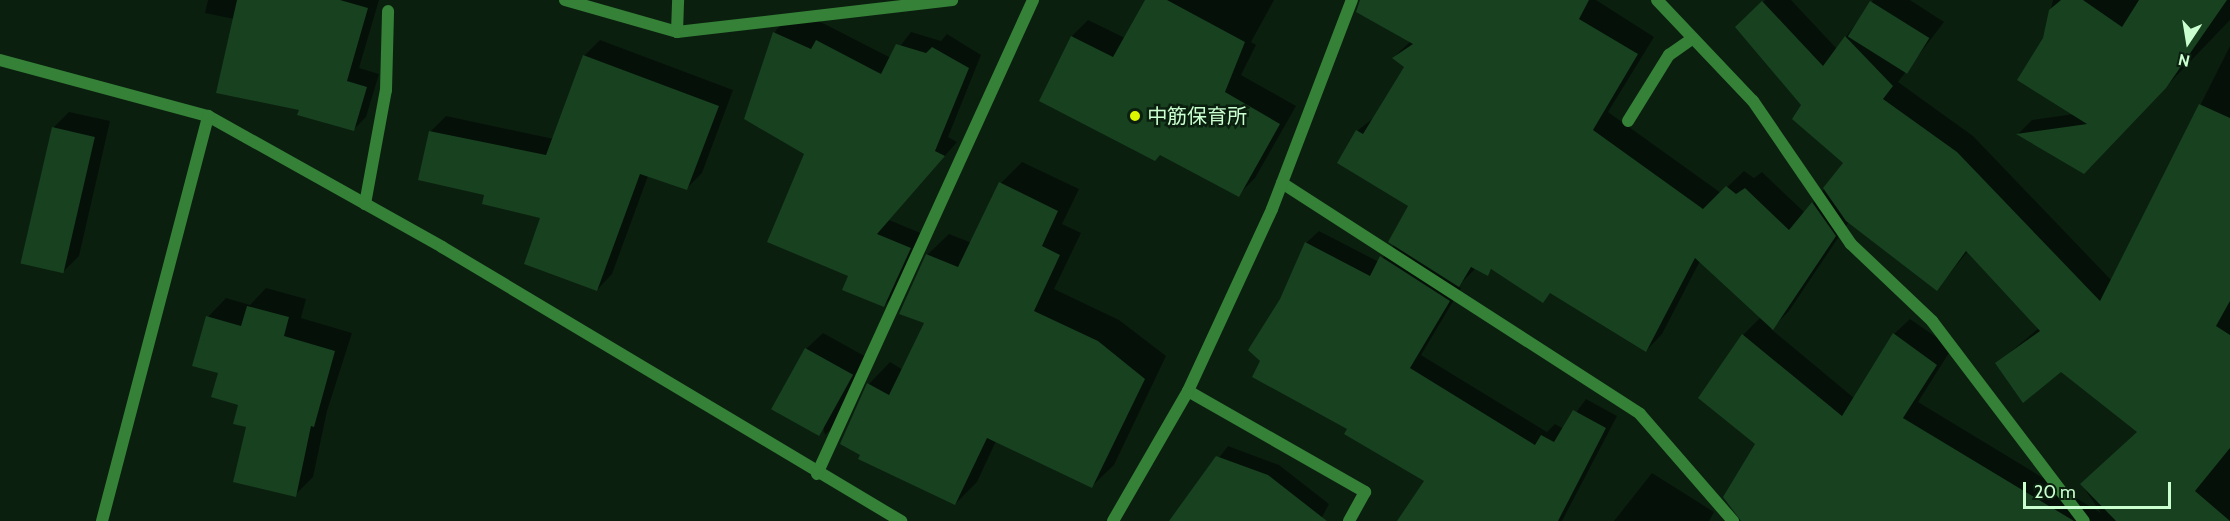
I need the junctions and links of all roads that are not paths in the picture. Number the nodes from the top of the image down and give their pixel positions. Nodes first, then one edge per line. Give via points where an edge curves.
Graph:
1 (565, 0) edge
2 (678, 0) edge
3 (952, 0) edge
4 (1033, 0) edge
5 (1352, 0) edge
6 (1657, 0) edge
7 (388, 11) dead end
8 (677, 32) junction
9 (1693, 38) junction
10 (0, 60) edge
11 (208, 116) junction
12 (1628, 121) dead end
13 (1282, 183) junction
14 (365, 204) junction
15 (1188, 391) junction
16 (817, 474) junction
17 (102, 521) edge
18 (901, 521) edge
19 (1113, 521) edge
20 (1348, 521) edge
21 (1733, 521) edge
22 (2084, 521) edge

1 - 8 street
2 - 8 street
3 - 8 street
4 - 16 street
5 - 13 street
6 - 9 street
7 - 14 street via 386,90
9 - 12 street via 1669,55
9 - 22 street via 1753,101 1851,244 1932,321
10 - 11 street
11 - 14 street
11 - 17 street
13 - 15 street
13 - 21 street via 1640,414
14 - 16 street
15 - 19 street
15 - 20 street via 1365,492
16 - 18 street

